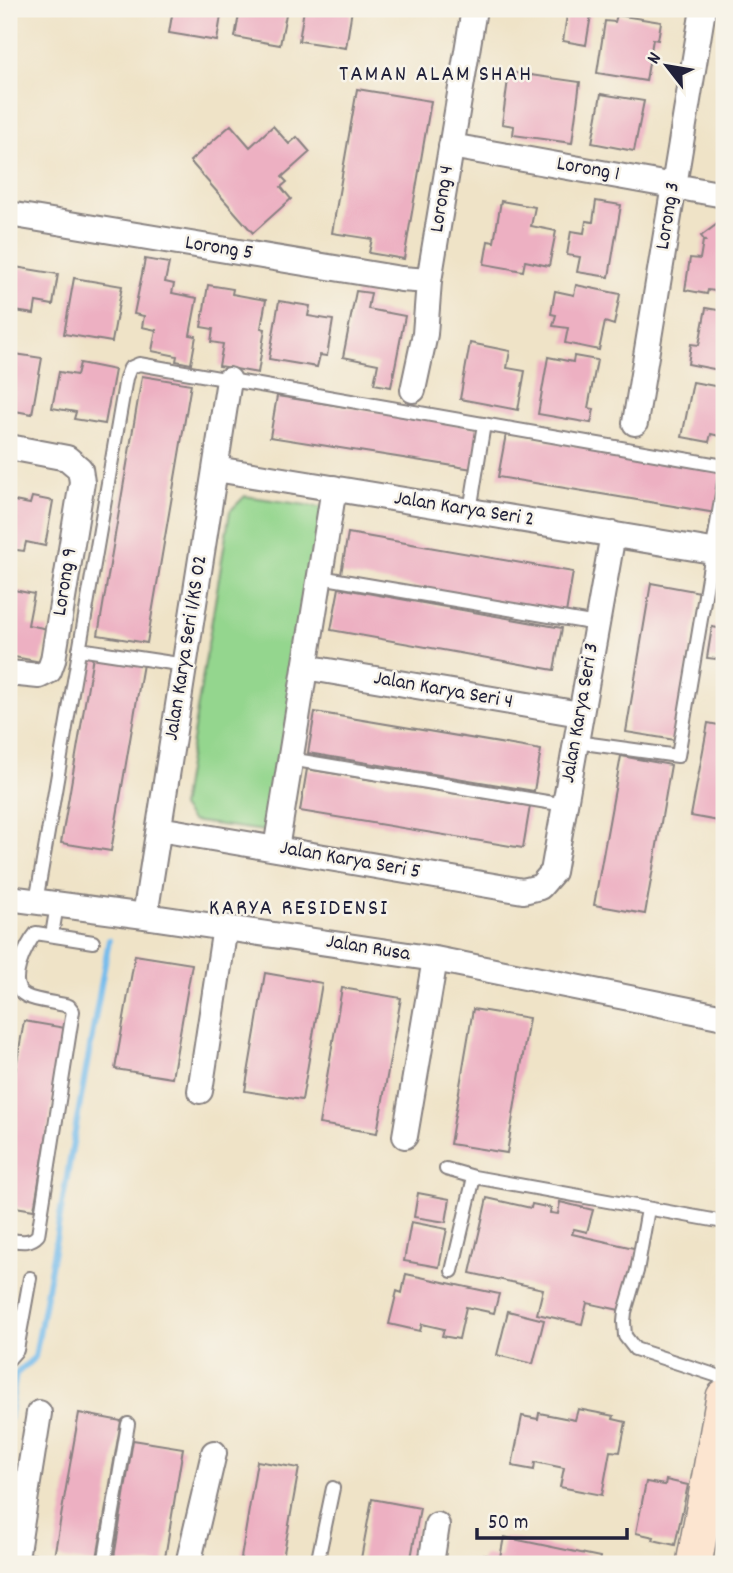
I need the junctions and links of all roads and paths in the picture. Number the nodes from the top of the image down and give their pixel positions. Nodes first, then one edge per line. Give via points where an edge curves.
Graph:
1 (474, 9) edge
2 (703, 9) edge
3 (451, 146) junction
4 (673, 186) junction
5 (724, 195) edge
6 (9, 214) edge
7 (429, 281) junction
8 (229, 380) junction
9 (413, 390) dead end
10 (635, 423) dead end
11 (484, 424) junction
12 (9, 447) edge
13 (724, 466) edge
14 (216, 468) junction
15 (724, 482) edge
16 (334, 488) junction
17 (470, 511) junction
18 (613, 534) junction
19 (712, 551) junction
20 (320, 576) junction
21 (597, 624) junction
22 (79, 649) junction
23 (185, 665) junction
24 (305, 667) junction
25 (9, 673) edge
26 (580, 714) junction
27 (576, 742) junction
28 (290, 759) junction
29 (565, 806) junction
30 (159, 829) junction
31 (275, 849) junction
32 (540, 887) joint
33 (9, 898) edge
34 (46, 903) junction
35 (145, 916) junction
36 (225, 928) junction
37 (52, 935) junction
38 (93, 942) dead end
39 (435, 959) junction
40 (724, 1017) edge
41 (200, 1091) dead end
42 (405, 1136) dead end
43 (446, 1169) dead end
44 (474, 1177) junction
45 (648, 1209) junction
46 (724, 1222) edge
47 (9, 1240) edge
48 (452, 1271) dead end
49 (30, 1278) dead end
50 (9, 1359) edge
51 (724, 1378) edge
52 (724, 1397) edge
53 (39, 1413) dead end
54 (128, 1424) dead end
55 (214, 1453) dead end
56 (334, 1488) dead end
57 (716, 1488) edge
58 (437, 1525) dead end
59 (15, 1561) edge
60 (49, 1564) edge
61 (104, 1564) edge
62 (188, 1564) edge
63 (317, 1564) edge
64 (430, 1564) edge
65 (694, 1564) edge

1 - 3 street, Lorong 4
2 - 4 street, Lorong 3
3 - 4 street, Lorong 1
3 - 7 street, Lorong 4
4 - 5 street, Lorong 1
4 - 10 street, Lorong 3
6 - 7 street, Lorong 5
7 - 9 street, Lorong 4 via 425,334
8 - 11 lane
8 - 14 street, Jalan Karya Seri 1/KS 02
8 - 22 lane via 139,364 130,368
11 - 13 lane
11 - 17 lane
12 - 25 street, Lorong 9 via 66,458 80,469 82,482 49,671 39,676
14 - 16 street, Jalan Karya Seri 2
14 - 23 street, Jalan Karya Seri 1/KS 02
15 - 19 lane
16 - 17 street, Jalan Karya Seri 2
16 - 20 street
17 - 18 street, Jalan Karya Seri 2
18 - 19 street, Jalan Karya Seri 2
18 - 21 street, Jalan Karya Seri 3
19 - 27 lane via 678,757
20 - 21 lane
20 - 24 street
21 - 26 street, Jalan Karya Seri 3
22 - 23 lane
22 - 34 lane
23 - 30 street, Jalan Karya Seri 1/KS 02
24 - 26 street, Jalan Karya Seri 4
24 - 28 street
26 - 27 street, Jalan Karya Seri 3
27 - 29 street, Jalan Karya Seri 3
28 - 29 lane
28 - 31 street
29 - 32 street, Jalan Karya Seri 3 via 553,872
30 - 31 street, Jalan Karya Seri 5
30 - 35 street, Jalan Karya Seri 1/KS 02
31 - 32 street, Jalan Karya Seri 5 via 523,891
33 - 34 street, Jalan Rusa
34 - 35 street, Jalan Rusa
34 - 37 lane
35 - 36 street, Jalan Rusa
36 - 39 street, Jalan Rusa
36 - 41 street
37 - 38 lane
37 - 47 lane via 36,933 26,944 16,979 19,990 73,1011 38,1235 23,1242
39 - 40 street, Jalan Rusa
39 - 42 street
43 - 44 lane
44 - 45 lane
44 - 48 lane
45 - 46 lane
45 - 51 lane via 625,1312 625,1336 635,1349
49 - 50 lane via 17,1350
52 - 57 main road
53 - 59 street
54 - 61 lane
55 - 62 street
56 - 63 lane
57 - 65 main road
58 - 64 street
59 - 60 lane

